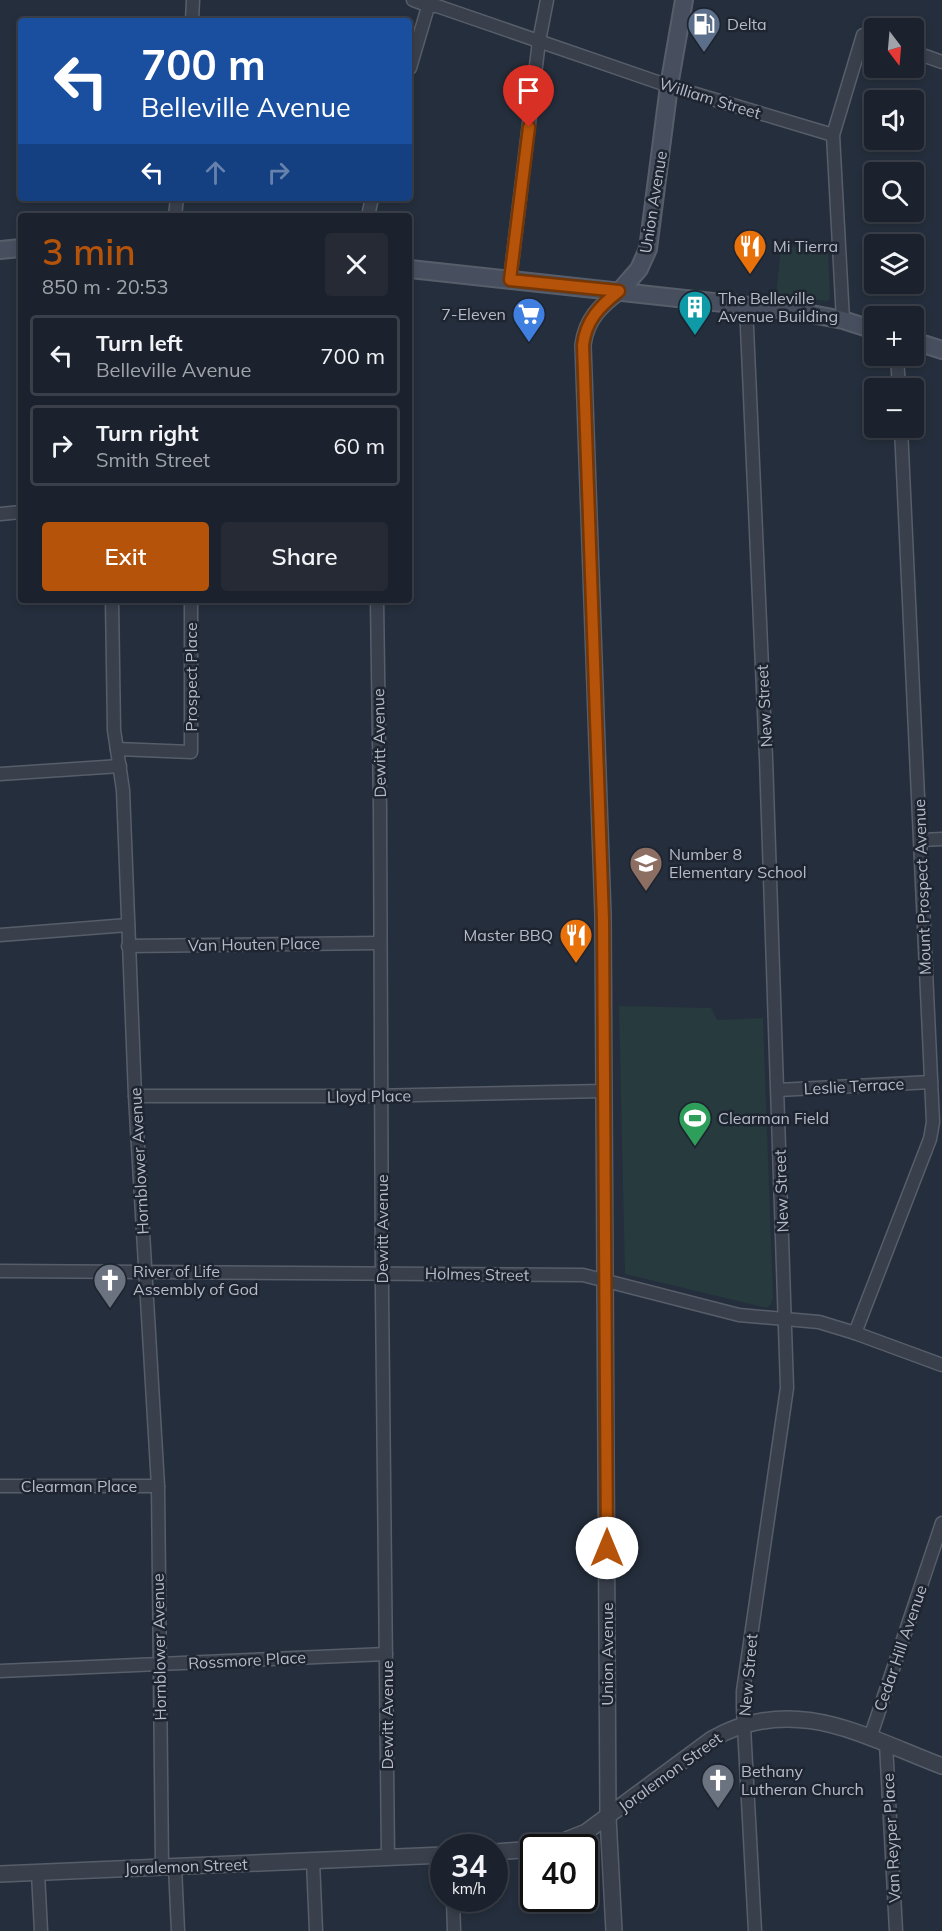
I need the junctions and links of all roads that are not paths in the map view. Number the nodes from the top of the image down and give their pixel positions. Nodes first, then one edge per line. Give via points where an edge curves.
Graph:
1 (193, 0) edge
2 (413, 0) edge
3 (547, 0) edge
4 (684, 0) edge
5 (430, 3) edge
6 (192, 18) edge
7 (864, 35) edge
8 (539, 41) junction
9 (924, 56) edge
10 (412, 62) edge
11 (942, 62) edge
12 (669, 86) junction
13 (833, 135) junction
14 (18, 248) edge
15 (0, 250) edge
16 (412, 269) edge
17 (510, 280) junction
18 (619, 291) junction
19 (746, 305) junction
20 (843, 320) junction
21 (864, 327) edge
22 (924, 344) edge
23 (942, 350) edge
24 (901, 438) edge
25 (18, 512) edge
26 (0, 514) edge
27 (112, 603) edge
28 (191, 603) edge
29 (377, 603) edge
30 (117, 749) junction
31 (120, 766) junction
32 (0, 774) edge
33 (942, 839) edge
34 (921, 840) junction
35 (128, 925) junction
36 (0, 935) edge
37 (380, 943) junction
38 (128, 946) junction
39 (931, 1082) junction
40 (777, 1090) junction
41 (604, 1091) junction
42 (135, 1096) junction
43 (381, 1096) junction
44 (0, 1272) edge
45 (145, 1272) junction
46 (382, 1273) junction
47 (606, 1281) junction
48 (785, 1318) junction
49 (855, 1333) junction
50 (942, 1365) edge
51 (0, 1486) edge
52 (158, 1486) junction
53 (942, 1523) edge
54 (386, 1654) junction
55 (159, 1664) junction
56 (0, 1671) edge
57 (744, 1724) junction
58 (870, 1738) junction
59 (886, 1744) junction
60 (942, 1766) edge
61 (608, 1817) junction
62 (582, 1834) edge
63 (430, 1856) edge
64 (388, 1858) junction
65 (313, 1861) junction
66 (169, 1867) junction
67 (38, 1873) junction
68 (0, 1874) edge
69 (453, 1912) edge
70 (41, 1931) edge
71 (178, 1931) edge
72 (316, 1931) edge
73 (454, 1931) edge
74 (614, 1931) edge
75 (755, 1931) edge
76 (896, 1931) edge

1 - 6 street
2 - 5 street, William Street
3 - 8 street
4 - 12 main road, Union Avenue
5 - 8 street, William Street
5 - 10 street
7 - 13 street
8 - 12 street, William Street
8 - 17 street
9 - 11 street
12 - 13 street, William Street
12 - 18 main road, Union Avenue via 648,249 639,269
13 - 20 street
14 - 15 main road
16 - 17 main road
17 - 18 main road
18 - 19 main road
18 - 41 street, Union Avenue via 592,317 583,345 603,915
19 - 20 main road
19 - 40 street, New Street
20 - 21 main road
22 - 23 main road
24 - 34 street, Mount Prospect Avenue
25 - 26 street
27 - 30 street, Hornblower Avenue
28 - 30 street, Prospect Place via 191,752
29 - 37 street, Dewitt Avenue
30 - 31 street, Hornblower Avenue
31 - 32 street
31 - 35 street, Hornblower Avenue
33 - 34 street
34 - 39 street, Mount Prospect Avenue
35 - 36 street
35 - 38 street, Hornblower Avenue
37 - 38 street, Van Houten Place
37 - 43 street, Dewitt Avenue
38 - 42 street, Hornblower Avenue
39 - 40 street, Leslie Terrace
39 - 49 street, Mount Prospect Avenue via 930,1139
40 - 48 street, New Street
41 - 43 street, Lloyd Place
41 - 47 street, Union Avenue
42 - 43 street, Lloyd Place
42 - 45 street, Hornblower Avenue
43 - 46 street, Dewitt Avenue
44 - 45 street, Holmes Street
45 - 46 street, Holmes Street
45 - 52 street, Hornblower Avenue
46 - 47 street, Holmes Street via 583,1275
46 - 54 street, Dewitt Avenue
47 - 48 street, Holmes Street via 740,1315
47 - 61 street, Union Avenue
48 - 49 street, Holmes Street via 819,1322
48 - 57 street, New Street via 787,1388 743,1691
49 - 50 street, Holmes Street
51 - 52 street, Clearman Place
52 - 55 street, Hornblower Avenue
53 - 58 street, Cedar Hill Avenue
54 - 55 street, Rossmore Place
54 - 64 street, Dewitt Avenue
55 - 56 street, Rossmore Place
55 - 66 street, Hornblower Avenue
57 - 58 street, Joralemon Street via 799,1718
57 - 61 street, Joralemon Street via 712,1739
57 - 75 street, New Street
58 - 59 street, Joralemon Street
59 - 60 street, Joralemon Street
59 - 76 street, Van Reyper Place
61 - 62 street, Joralemon Street
61 - 74 street, Union Avenue
63 - 64 street, Joralemon Street
64 - 65 street, Joralemon Street
65 - 66 street, Joralemon Street
65 - 72 street
66 - 67 street, Joralemon Street
66 - 71 street, Hornblower Avenue
67 - 68 street, Joralemon Street
67 - 70 street
69 - 73 street

